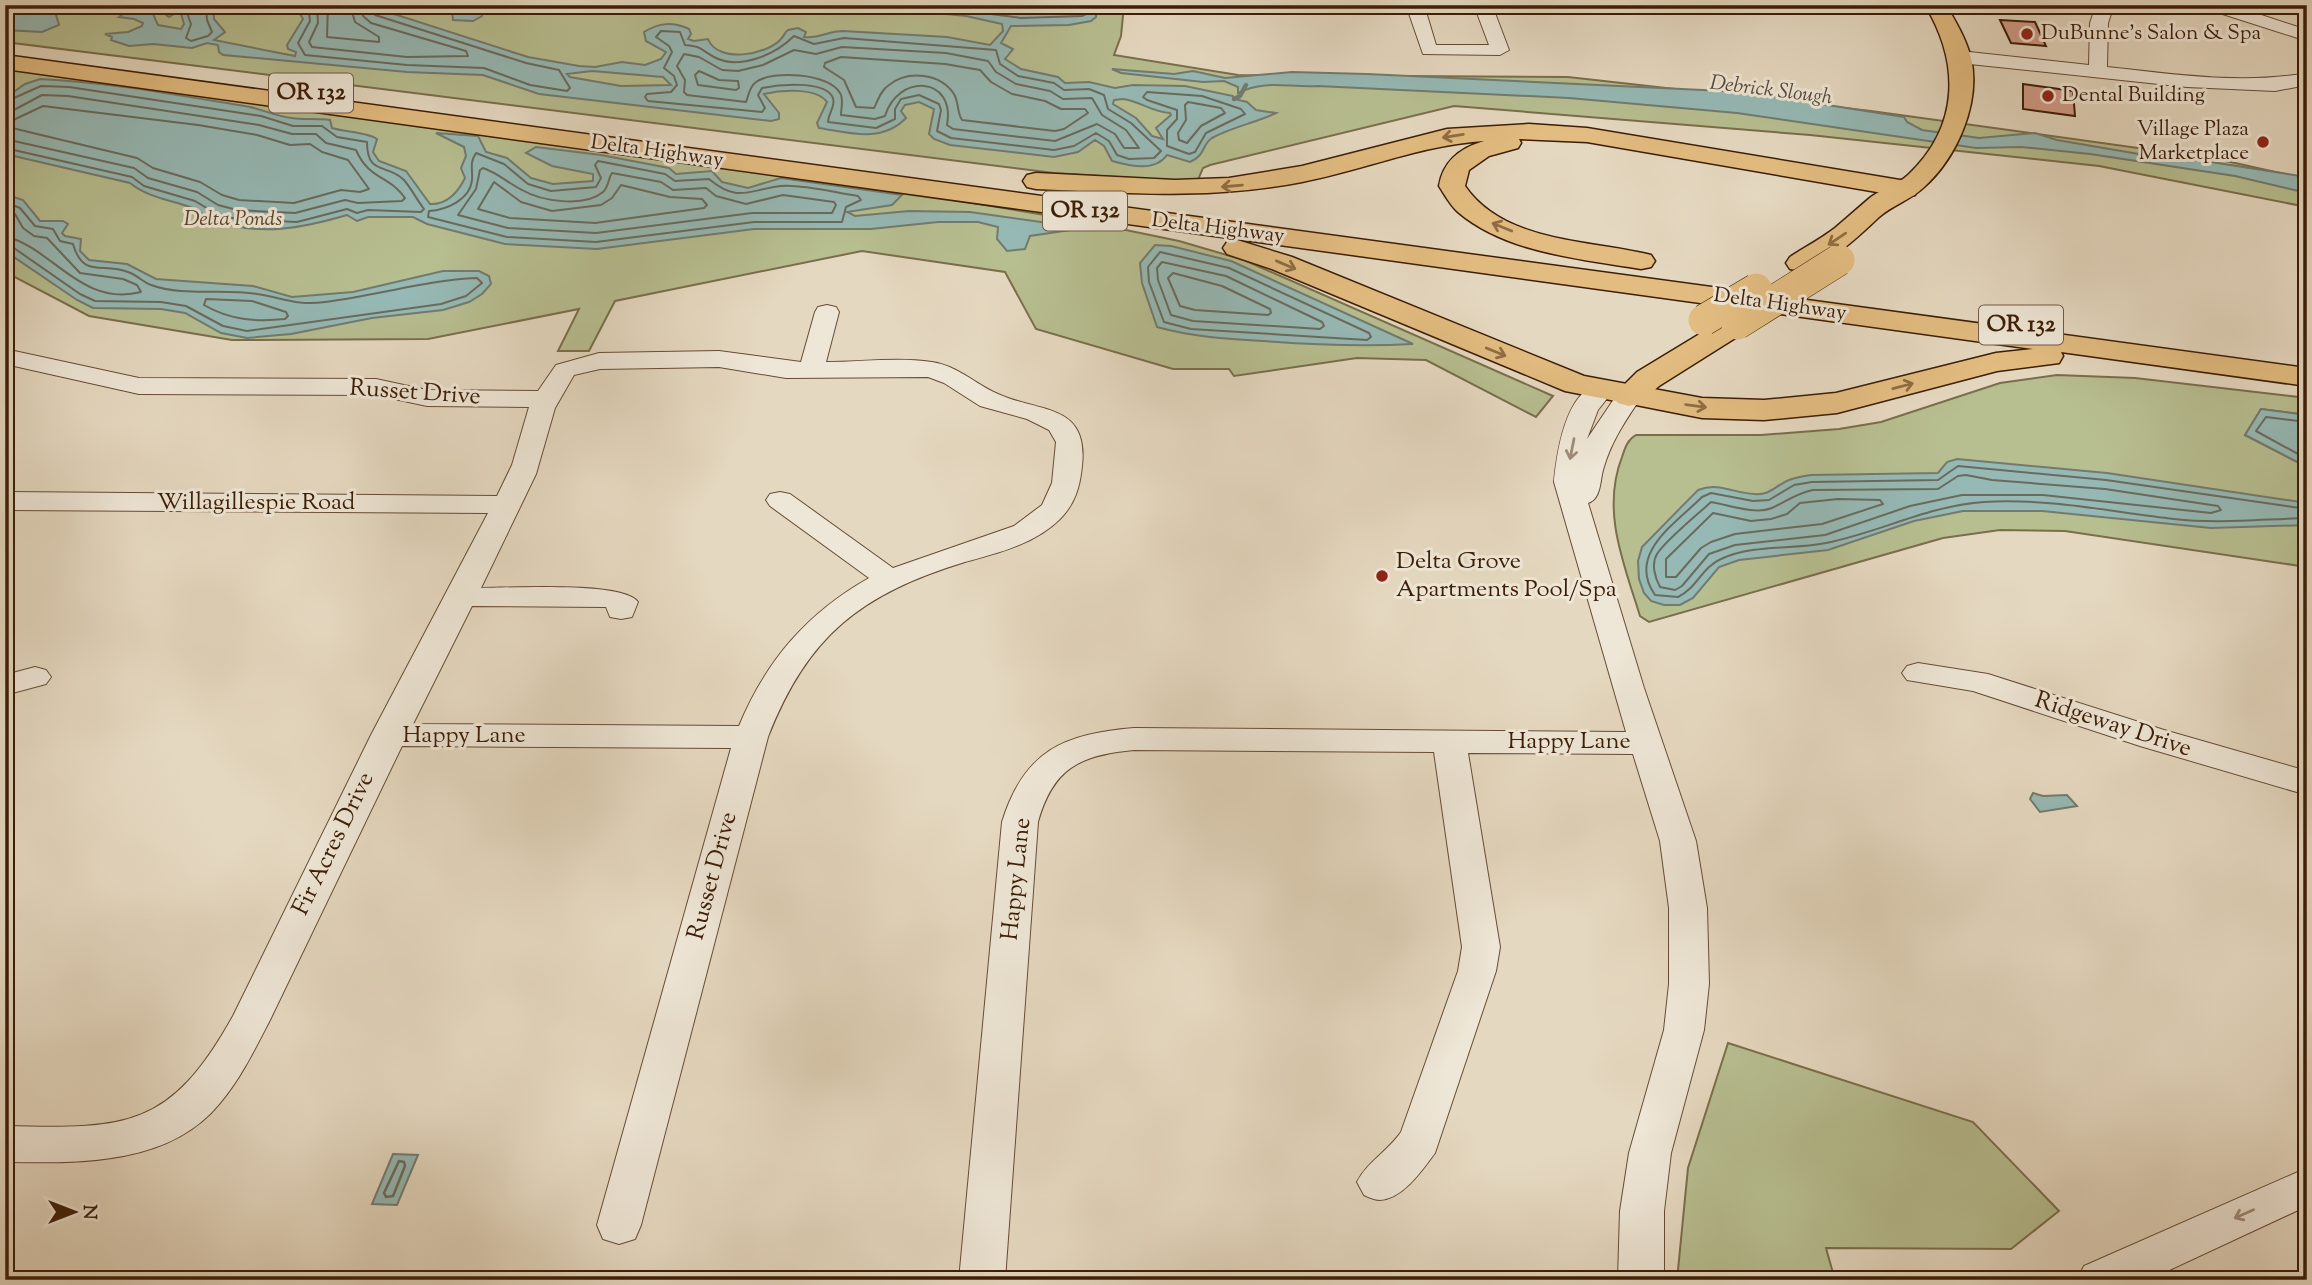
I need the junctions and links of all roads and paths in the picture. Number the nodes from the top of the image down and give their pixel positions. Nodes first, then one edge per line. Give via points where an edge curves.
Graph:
1 (1415, 5) edge
2 (1483, 5) edge
3 (1935, 5) edge
4 (2105, 5) edge
5 (2213, 5) edge
6 (2307, 36) edge
7 (5, 52) edge
8 (1960, 57) junction
9 (5, 62) edge
10 (2098, 71) junction
11 (2307, 79) edge
12 (1619, 141) junction
13 (929, 174) junction
14 (1813, 174) junction
15 (1906, 189) junction
16 (1871, 212) junction
17 (1103, 214) junction
18 (1736, 280) junction
19 (827, 312) dead end
20 (5, 356) edge
21 (2166, 359) junction
22 (2307, 365) edge
23 (811, 370) junction
24 (2307, 377) edge
25 (1615, 393) junction
26 (546, 399) junction
27 (780, 500) dead end
28 (5, 501) edge
29 (506, 505) junction
30 (890, 580) junction
31 (459, 597) junction
32 (621, 610) dead end
33 (1919, 673) dead end
34 (388, 735) junction
35 (751, 737) junction
36 (1449, 742) junction
37 (1647, 743) junction
38 (2307, 783) edge
39 (5, 1144) edge
40 (1379, 1182) dead end
41 (2307, 1186) edge
42 (618, 1225) dead end
43 (982, 1280) edge
44 (1641, 1280) edge
45 (2100, 1280) edge

1 - 2 street via 1429,50 1500,50
3 - 8 main road
4 - 10 street via 2099,23
5 - 6 street
7 - 13 main road, Delta Highway / OR 132
8 - 10 street
8 - 15 main road via 1961,94 1955,122 1937,154
9 - 17 main road, Delta Highway / OR 132
10 - 11 street via 2275,85
12 -> 13 main road via 1541,131 1465,134 1256,184 1206,188
12 - 14 main road
18 -> 12 main road via 1517,233 1474,214 1452,186 1461,162 1500,145 1551,138
13 - 18 main road, Delta Highway / OR 132
14 - 15 main road
14 - 16 main road via 1864,195
15 - 16 main road
15 - 25 main road, bridge via 1915,202 1889,226 1648,379
16 -> 25 main road, bridge via 1800,263 1621,373
17 - 21 main road, Delta Highway / OR 132
17 -> 25 main road via 1259,255 1550,374
18 - 22 main road, Delta Highway / OR 132
19 - 23 street
20 - 26 street, Russet Drive via 147,386 376,387 427,398
21 - 24 main road, Delta Highway / OR 132
25 -> 21 main road via 1712,408 1796,409 2019,359 2074,355
23 - 26 street, Russet Drive via 719,359 599,361 565,370
23 - 30 street, Russet Drive via 947,373 986,398 1048,418 1068,436 1066,487 1048,515 1017,536
25 - 37 street via 1592,454 1580,514
26 - 29 street, Fir Acres Drive via 525,467
27 - 30 street
28 - 29 street, Willagillespie Road
29 - 31 street, Fir Acres Drive
30 - 35 street, Russet Drive via 834,614 802,643 770,687
31 - 32 street via 610,598 623,602
31 - 34 street, Fir Acres Drive
33 - 38 street, Ridgeway Drive via 1985,684
34 - 35 street, Happy Lane
34 - 39 street, Fir Acres Drive via 239,1038 207,1091 187,1110 135,1138 79,1145
35 - 42 street, Russet Drive
36 - 37 street, Happy Lane
36 - 40 street via 1480,930 1479,959 1420,1140 1405,1161
36 - 43 street, Happy Lane via 1102,742 1069,752 1040,777 1020,822
37 - 44 street via 1685,870 1689,984 1684,1030 1650,1153 1642,1211
41 -> 45 street

